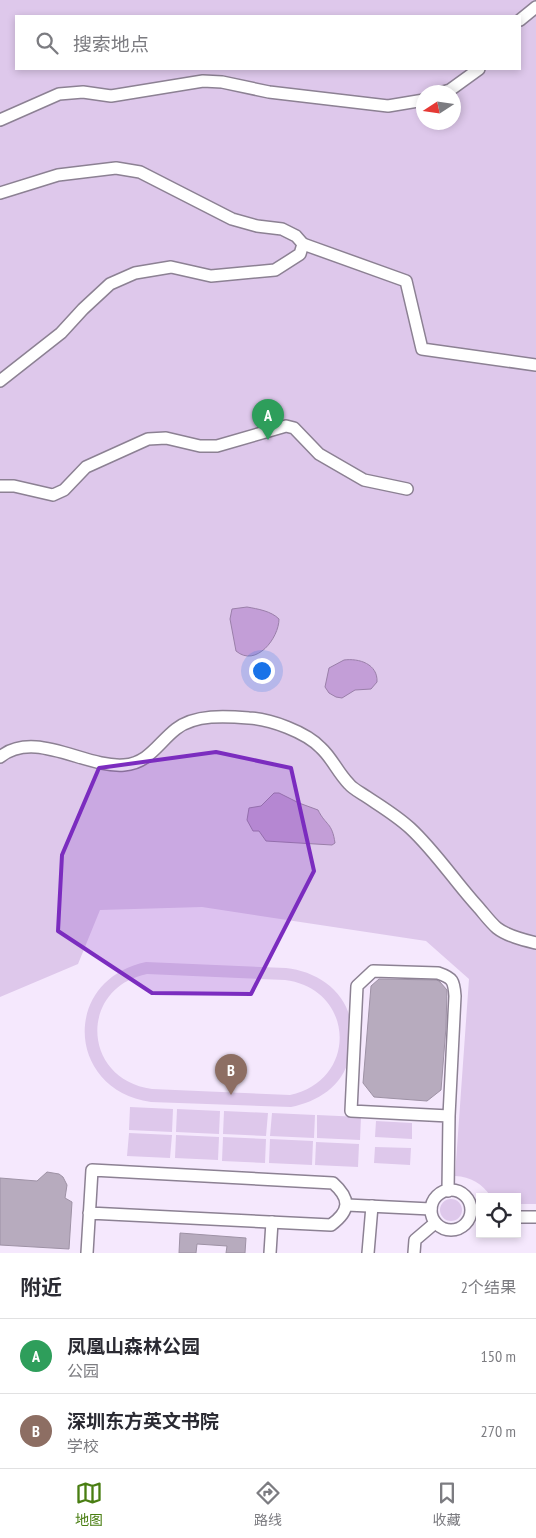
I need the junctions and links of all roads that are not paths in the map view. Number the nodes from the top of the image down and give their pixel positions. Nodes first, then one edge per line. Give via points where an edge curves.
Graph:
1 (536, 6) edge
2 (521, 19) edge
3 (479, 70) edge
4 (457, 85) edge
5 (416, 101) edge
6 (0, 120) edge
7 (0, 193) edge
8 (302, 244) junction
9 (536, 365) edge
10 (0, 381) edge
11 (0, 486) edge
12 (407, 489) dead end
13 (0, 757) edge
14 (536, 942) edge
15 (449, 1116) junction
16 (448, 1190) junction
17 (347, 1205) junction
18 (372, 1206) junction
19 (431, 1208) junction
20 (89, 1213) junction
21 (474, 1216) edge
22 (521, 1217) edge
23 (536, 1218) edge
24 (272, 1222) junction
25 (435, 1222) junction
26 (87, 1253) edge
27 (270, 1253) edge
28 (368, 1253) edge
29 (414, 1253) edge

1 - 2 street
3 - 4 street
5 - 6 street via 388,106 203,81 111,96 83,92 59,94
7 - 8 street via 58,175 116,168 140,172 232,219 282,229 296,236
8 - 9 street via 406,281 422,349
8 - 10 street via 300,254 275,270 211,276 171,267 135,273 110,284 61,333
11 - 12 street via 53,495 64,490 86,467 148,439 166,438 200,446 217,446 286,426 294,428 319,454 364,480
13 - 14 street via 20,747 36,747 101,763 125,765 145,758 176,729 193,720 250,718 289,727 321,747 349,785 400,819 422,839 498,929
15 - 15 street via 454,983 448,976 438,973 373,971 357,986 351,1111
15 - 16 street
16 - 19 street via 437,1196
16 - 21 street via 460,1193 467,1200
17 - 18 street
17 - 20 street via 344,1194 333,1183 92,1170
17 - 24 street via 344,1214 331,1225
18 - 19 street
18 - 28 street
19 - 25 street
20 - 24 street
20 - 26 street
21 - 25 street via 463,1226 451,1230
22 - 23 street
24 - 27 street
25 - 29 street via 415,1240

